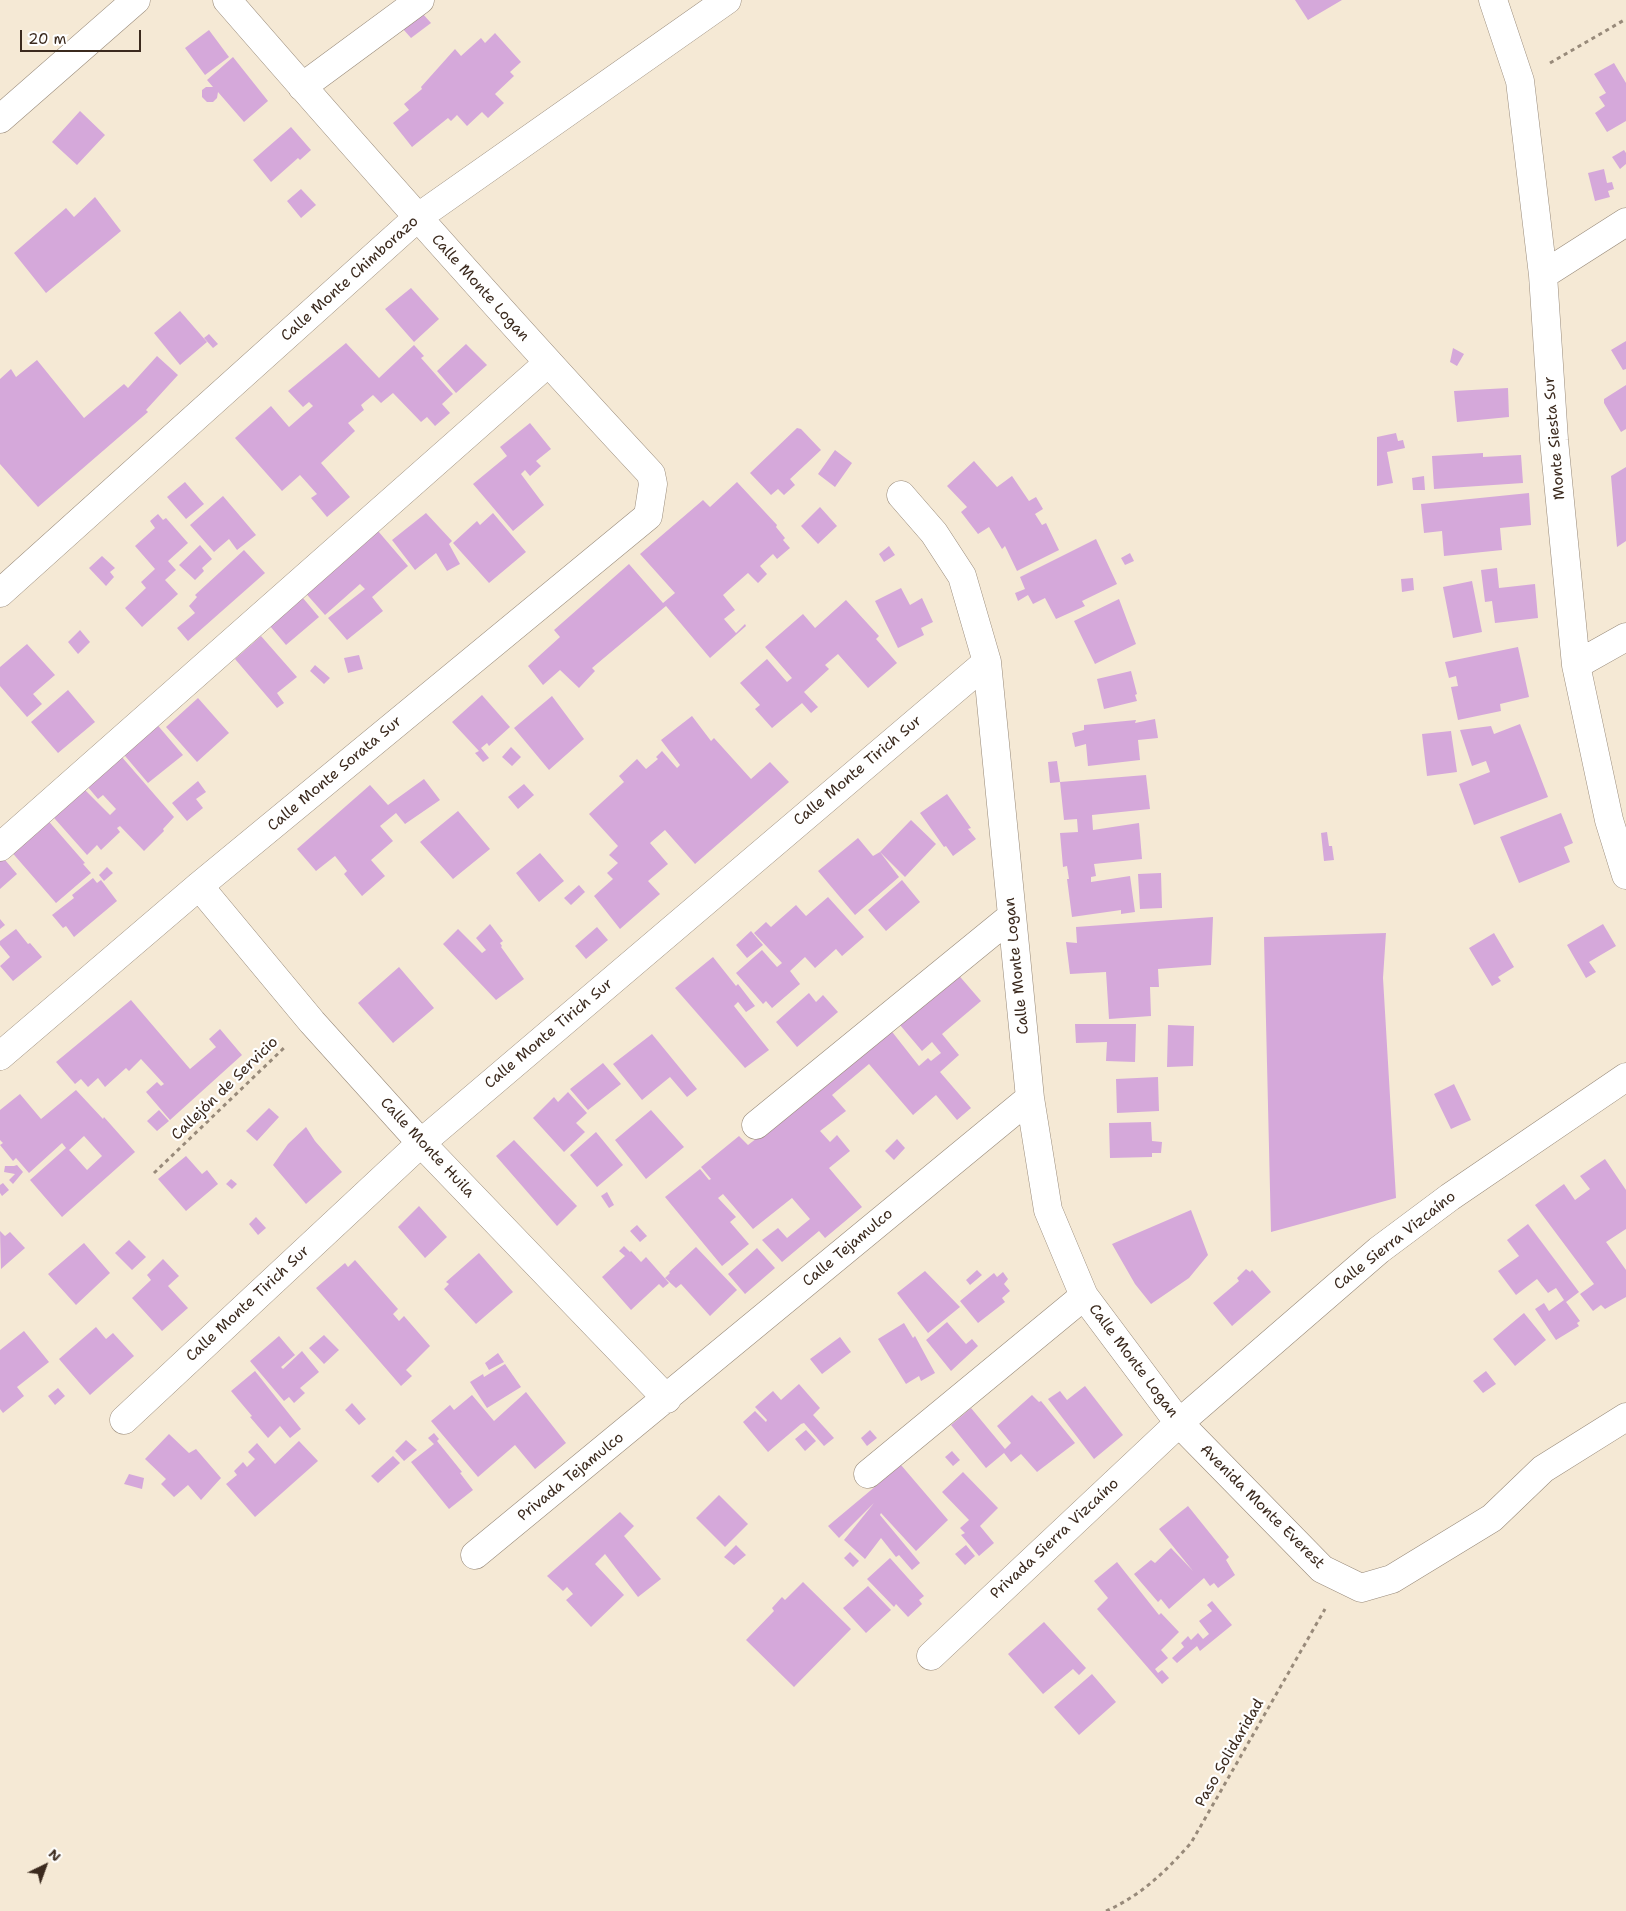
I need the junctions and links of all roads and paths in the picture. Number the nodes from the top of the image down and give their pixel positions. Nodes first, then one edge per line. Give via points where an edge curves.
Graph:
1 (136, 0) edge
2 (227, 0) edge
3 (420, 0) edge
4 (727, 0) edge
5 (1493, 0) edge
6 (1626, 19) edge
7 (1520, 81) junction
8 (302, 87) junction
9 (0, 119) edge
10 (417, 218) junction
11 (1626, 222) edge
12 (1543, 275) junction
13 (548, 364) junction
14 (654, 484) joint
15 (901, 495) dead end
16 (0, 593) edge
17 (1626, 636) edge
18 (987, 662) junction
19 (1576, 665) junction
20 (0, 847) edge
21 (1626, 875) edge
22 (199, 886) junction
23 (1012, 916) junction
24 (312, 1022) junction
25 (0, 1056) edge
26 (1626, 1077) edge
27 (1030, 1098) junction
28 (756, 1125) dead end
29 (421, 1143) junction
30 (154, 1173) dead end
31 (1084, 1296) junction
32 (667, 1399) junction
33 (1626, 1417) edge
34 (124, 1420) dead end
35 (1178, 1423) junction
36 (868, 1474) dead end
37 (475, 1555) dead end
38 (1343, 1578) junction
39 (931, 1656) dead end
40 (1106, 1911) edge

1 - 9 street
2 - 8 street, Calle Monte Logan
3 - 8 street
4 - 10 street, Calle Monte Chimborazo
5 - 7 street, Monte Siesta Sur
6 - 7 path
7 - 12 street, Monte Siesta Sur
8 - 10 street, Calle Monte Logan
10 - 13 street, Calle Monte Logan
10 - 16 street, Calle Monte Chimborazo
11 - 12 street
12 - 19 street, Monte Siesta Sur via 1554,440
13 - 14 street, Calle Monte Logan via 651,474
13 - 20 street
14 - 22 street, Calle Monte Sorata Sur via 648,516
15 - 18 street, Calle Monte Logan via 934,533 962,576
17 - 19 street
18 - 23 street, Calle Monte Logan
18 - 29 street, Calle Monte Tirich Sur
19 - 21 street, Monte Siesta Sur via 1608,820
22 - 24 street, Calle Monte Huila
22 - 25 street, Calle Monte Sorata Sur
23 - 27 street, Calle Monte Logan
23 - 28 street
24 - 29 street, Calle Monte Huila
24 - 30 path, Callejón de Servicio
26 - 35 street, Calle Sierra Vizcaíno via 1450,1197 1380,1250
27 - 31 street, Calle Monte Logan via 1048,1210
27 - 32 street, Calle Tejamulco
29 - 32 street, Calle Monte Huila
29 - 34 street, Calle Monte Tirich Sur
31 - 35 street, Calle Monte Logan
31 - 36 street
32 - 37 street, Privada Tejamulco
33 - 38 street, Avenida Monte Everest via 1543,1469 1492,1518 1392,1579 1361,1588
35 - 38 street, Avenida Monte Everest via 1322,1570
35 - 39 street, Privada Sierra Vizcaíno
38 - 40 path, Paso Solidaridad via 1191,1843 1164,1873 1122,1904

